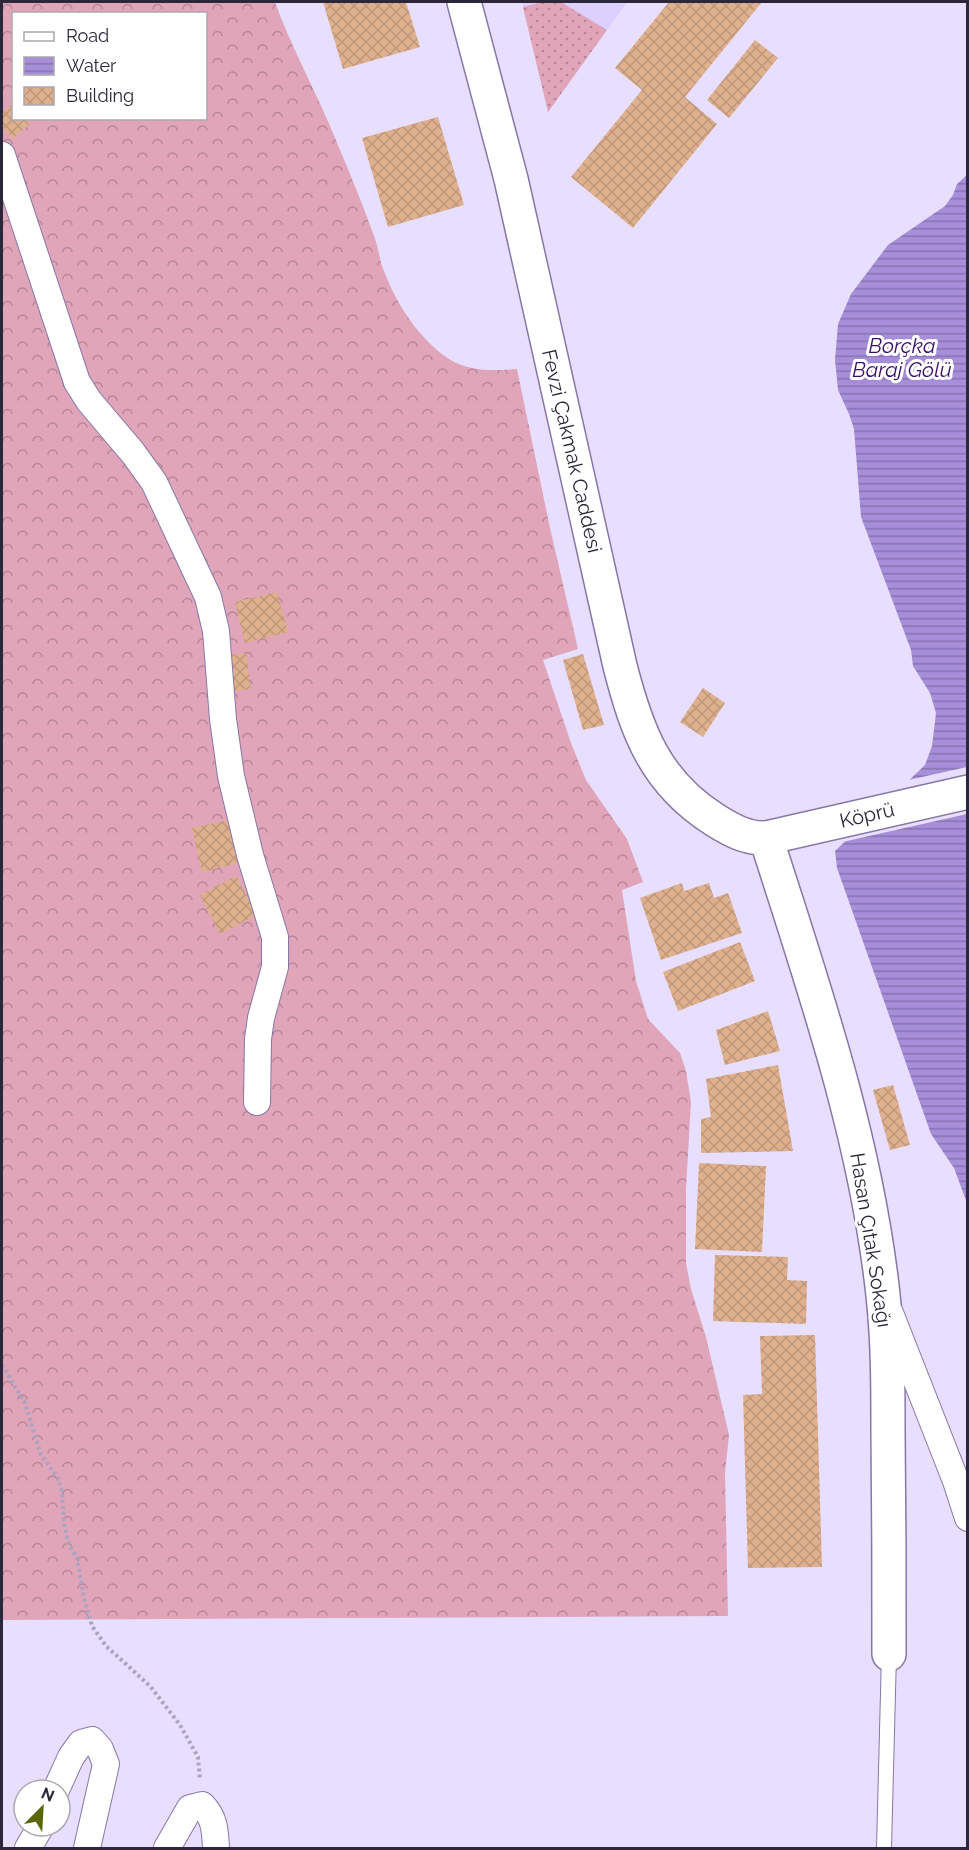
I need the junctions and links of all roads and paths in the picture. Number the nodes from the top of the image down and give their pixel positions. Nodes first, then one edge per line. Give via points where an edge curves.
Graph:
1 (472, 7) edge
2 (2, 155) edge
3 (968, 792) edge
4 (766, 838) junction
5 (257, 1102) dead end
6 (884, 1295) junction
7 (2, 1365) edge
8 (968, 1518) edge
9 (889, 1654) joint
10 (61, 1778) edge
11 (202, 1805) junction
12 (87, 1848) edge
13 (167, 1848) edge
14 (216, 1848) edge
15 (884, 1848) edge

1 - 4 main road, Fevzi Çakmak Caddesi via 630,705 657,766 676,788 725,826 746,837
2 - 5 street via 77,382 154,482 213,613 231,776 276,944 274,975 258,1039
3 - 4 main road, Köprü
4 - 6 main road, Hasan Çıtak Sokağı via 830,1037 873,1226
6 - 8 street
6 - 9 main road, Hasan Çıtak Sokağı
7 - 11 path via 25,1403 41,1455 58,1478 64,1524 77,1558 92,1626 106,1646 150,1686 180,1725 198,1757
9 - 15 lane
10 - 12 street via 81,1743 92,1740 106,1764
11 - 13 street via 190,1808
11 - 14 street via 211,1814

